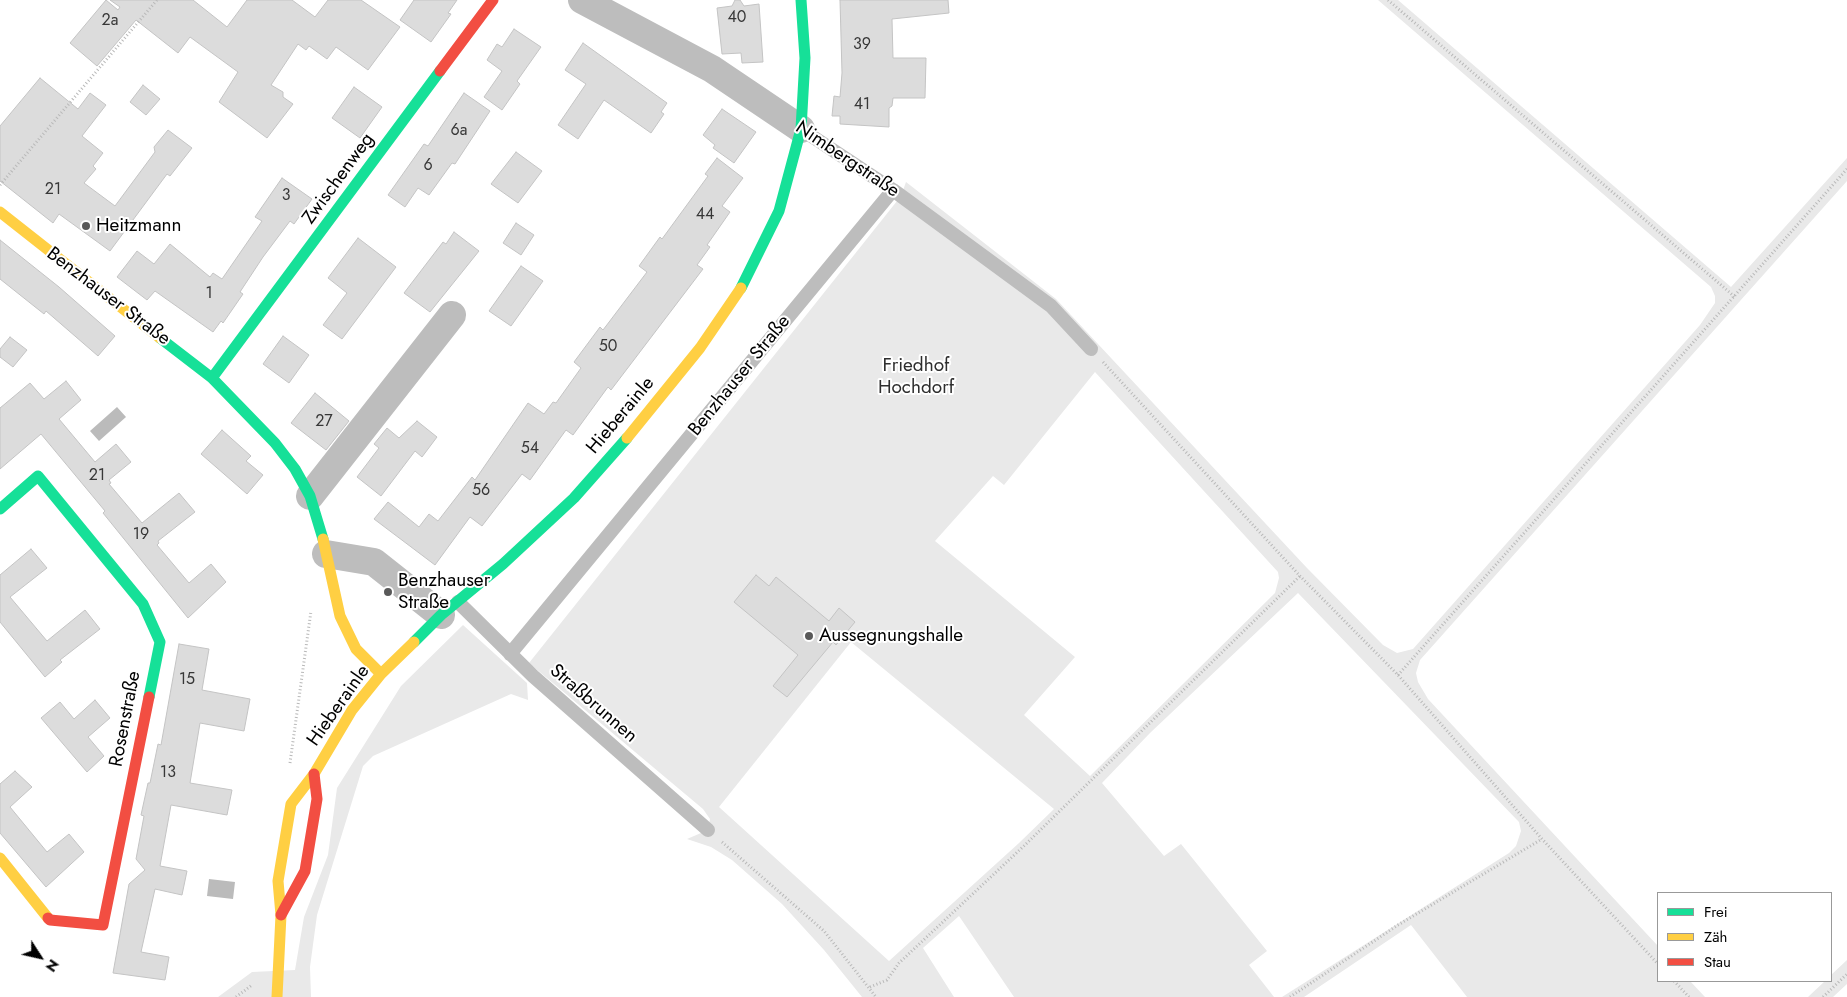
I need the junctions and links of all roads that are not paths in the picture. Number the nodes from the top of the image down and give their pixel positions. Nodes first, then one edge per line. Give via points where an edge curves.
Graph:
1 (493, 0) edge
2 (582, 0) edge
3 (801, 0) edge
4 (801, 129) junction
5 (893, 190) junction
6 (0, 212) edge
7 (452, 315) dead end
8 (1091, 349) road end
9 (212, 378) junction
10 (310, 496) junction
11 (0, 509) edge
12 (326, 554) junction
13 (450, 608) junction
14 (510, 654) junction
15 (381, 674) junction
16 (314, 774) junction
17 (708, 830) road end
18 (0, 858) edge
19 (281, 915) junction
20 (276, 997) edge

1 - 9 street, Zwischenweg
2 - 4 street, Nimbergstraße via 712,69
3 - 4 street, Hieberainle via 805,58
4 - 5 lane, Nimbergstraße
4 - 13 street, Hieberainle via 779,211 746,282 700,348 637,427 574,498
5 - 8 lane, Nimbergstraße via 1051,306
5 - 14 lane, Benzhauser Straße
6 - 9 street, Benzhauser Straße
7 - 10 street
9 - 10 street, Benzhauser Straße via 275,443
10 - 12 street, Benzhauser Straße
11 - 18 street, Rosenstraße via 38,476 143,604 160,642 103,925 50,920
12 - 13 street via 374,562
12 - 15 street, Benzhauser Straße via 340,616 356,649
13 - 14 lane, Straßbrunnen
13 - 15 street, Hieberainle
14 - 17 lane, Straßbrunnen
15 - 16 street, Hieberainle via 352,710
16 - 19 street, Hieberainle via 317,799 305,871
16 - 19 street, Hieberainle via 291,804 278,881
19 - 20 street, Hieberainle

